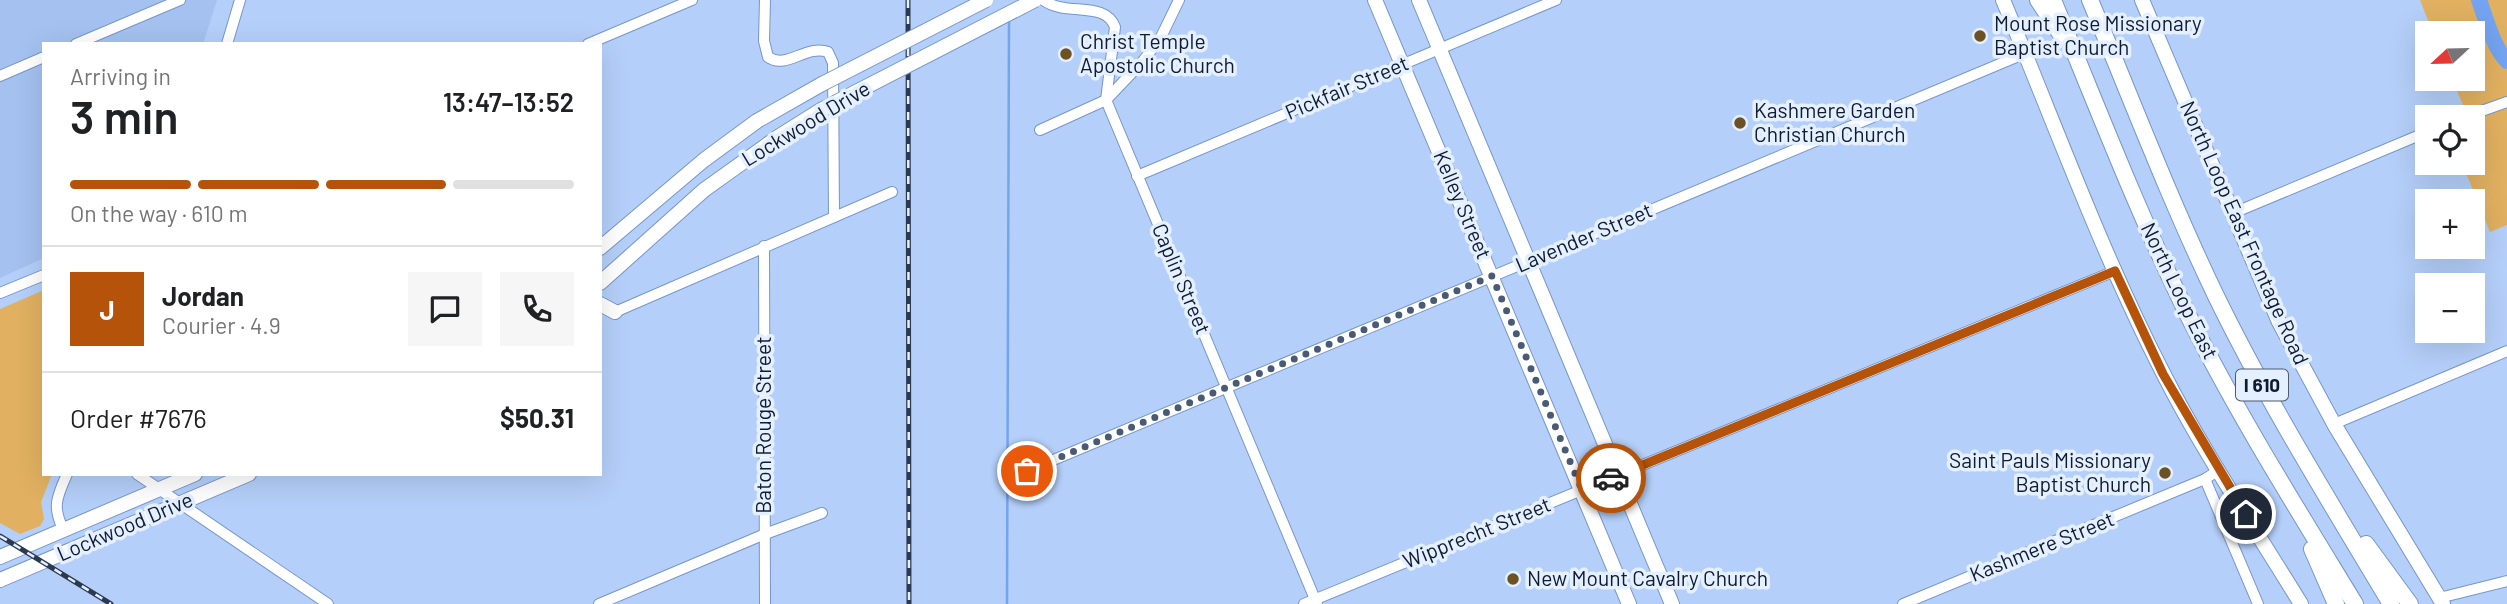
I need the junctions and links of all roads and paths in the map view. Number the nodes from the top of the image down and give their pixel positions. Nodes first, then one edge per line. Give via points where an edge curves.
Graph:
1 (180, 0) edge
2 (240, 0) edge
3 (692, 0) edge
4 (765, 0) edge
5 (986, 0) edge
6 (1035, 0) edge
7 (1043, 0) edge
8 (1179, 0) edge
9 (1375, 0) edge
10 (1419, 0) edge
11 (1556, 0) edge
12 (2003, 0) edge
13 (2038, 0) edge
14 (2053, 0) edge
15 (2090, 0) edge
16 (2099, 0) edge
17 (2143, 0) edge
18 (81, 42) edge
19 (228, 42) edge
20 (593, 42) edge
21 (1440, 49) junction
22 (2026, 53) junction
23 (2076, 56) junction
24 (2113, 56) junction
25 (42, 58) edge
26 (1402, 65) junction
27 (0, 76) edge
28 (1107, 100) junction
29 (2507, 102) edge
30 (2485, 110) edge
31 (1041, 130) dead end
32 (2415, 137) edge
33 (1137, 176) junction
34 (892, 192) dead end
35 (2231, 214) junction
36 (834, 217) junction
37 (602, 246) edge
38 (764, 246) junction
39 (1527, 262) junction
40 (2115, 271) junction
41 (42, 276) edge
42 (1492, 276) junction
43 (602, 281) edge
44 (0, 293) edge
45 (602, 305) edge
46 (615, 313) junction
47 (602, 318) edge
48 (2507, 351) edge
49 (1227, 387) junction
50 (2334, 424) junction
51 (2309, 468) junction
52 (2219, 470) junction
53 (1027, 471) dead end
54 (1619, 475) junction
55 (66, 476) edge
56 (140, 476) edge
57 (190, 476) edge
58 (244, 476) edge
59 (2205, 480) junction
60 (160, 489) junction
61 (1582, 490) junction
62 (2287, 492) junction
63 (181, 504) junction
64 (822, 513) dead end
65 (63, 530) junction
66 (765, 534) junction
67 (0, 557) edge
68 (0, 580) edge
69 (2507, 581) edge
70 (2441, 601) edge
71 (1312, 602) edge
72 (328, 604) edge
73 (599, 604) edge
74 (765, 604) edge
75 (1629, 604) edge
76 (1672, 604) edge
77 (1903, 604) edge
78 (2258, 604) edge
79 (2301, 604) edge
80 (2336, 604) edge
81 (2355, 604) edge
82 (2391, 604) edge
83 (2410, 604) edge

1 - 18 street
2 - 19 street
3 - 20 street
4 - 36 street via 768,57 782,62 820,49 828,52 833,63
5 - 37 main road, Lockwood Drive, bridge via 757,121
6 - 43 main road, Lockwood Drive, bridge via 821,110 778,137 704,190
7 - 28 street, Caplin Street via 1096,6 1111,16 1115,27
8 - 28 street via 1161,37
9 - 26 main road, Kelley Street
10 - 21 main road, Kelley Street
11 - 21 street, Pickfair Street
12 - 22 main road
13 - 23 highway
14 - 23 highway, North Loop East / I 610
15 - 24 highway, North Loop East / I 610
16 - 24 highway
17 - 35 main road, North Loop East Frontage Road
21 - 26 street, Pickfair Street
21 - 39 main road, Kelley Street
22 - 39 street, Lavender Street
22 - 40 main road
23 - 62 highway, North Loop East / I 610 via 2184,307
24 - 51 highway, North Loop East / I 610 via 2204,271
25 - 27 street
26 - 33 street, Pickfair Street
26 - 42 main road, Kelley Street
28 - 31 street
28 - 33 street, Caplin Street
29 - 30 street
32 - 35 street
33 - 49 street, Caplin Street
34 - 36 street
35 - 50 main road, North Loop East Frontage Road via 2279,322
36 - 38 street
38 - 46 street
38 - 66 street, Baton Rouge Street
39 - 42 street, Lavender Street
39 - 54 main road, Kelley Street
40 - 52 main road via 2163,374
40 - 54 street, Wipprecht Street
41 - 44 street
42 - 49 street, Lavender Street
42 - 61 main road, Kelley Street
45 - 46 main road
46 - 47 main road
48 - 50 street
49 - 53 street, Lavender Street
49 - 71 street, Caplin Street
50 - 70 main road, North Loop East Frontage Road
51 - 82 highway, North Loop East / I 610
51 - 83 highway
52 - 59 street, Kashmere Street
52 - 79 main road
54 - 61 street, Wipprecht Street
54 - 76 main road, Kelley Street
55 - 65 street via 55,505
56 - 60 street
57 - 60 main road, Lockwood Drive
58 - 63 main road, Lockwood Drive
59 - 77 street, Kashmere Street
59 - 78 street
60 - 63 street
60 - 65 main road, Lockwood Drive
61 - 71 street, Wipprecht Street
61 - 75 main road, Kelley Street
62 - 80 highway
62 - 81 highway, North Loop East / I 610
63 - 68 main road, Lockwood Drive
63 - 72 street
64 - 66 street
65 - 67 main road, Lockwood Drive
66 - 73 street
66 - 74 street, Baton Rouge Street
69 - 70 street

